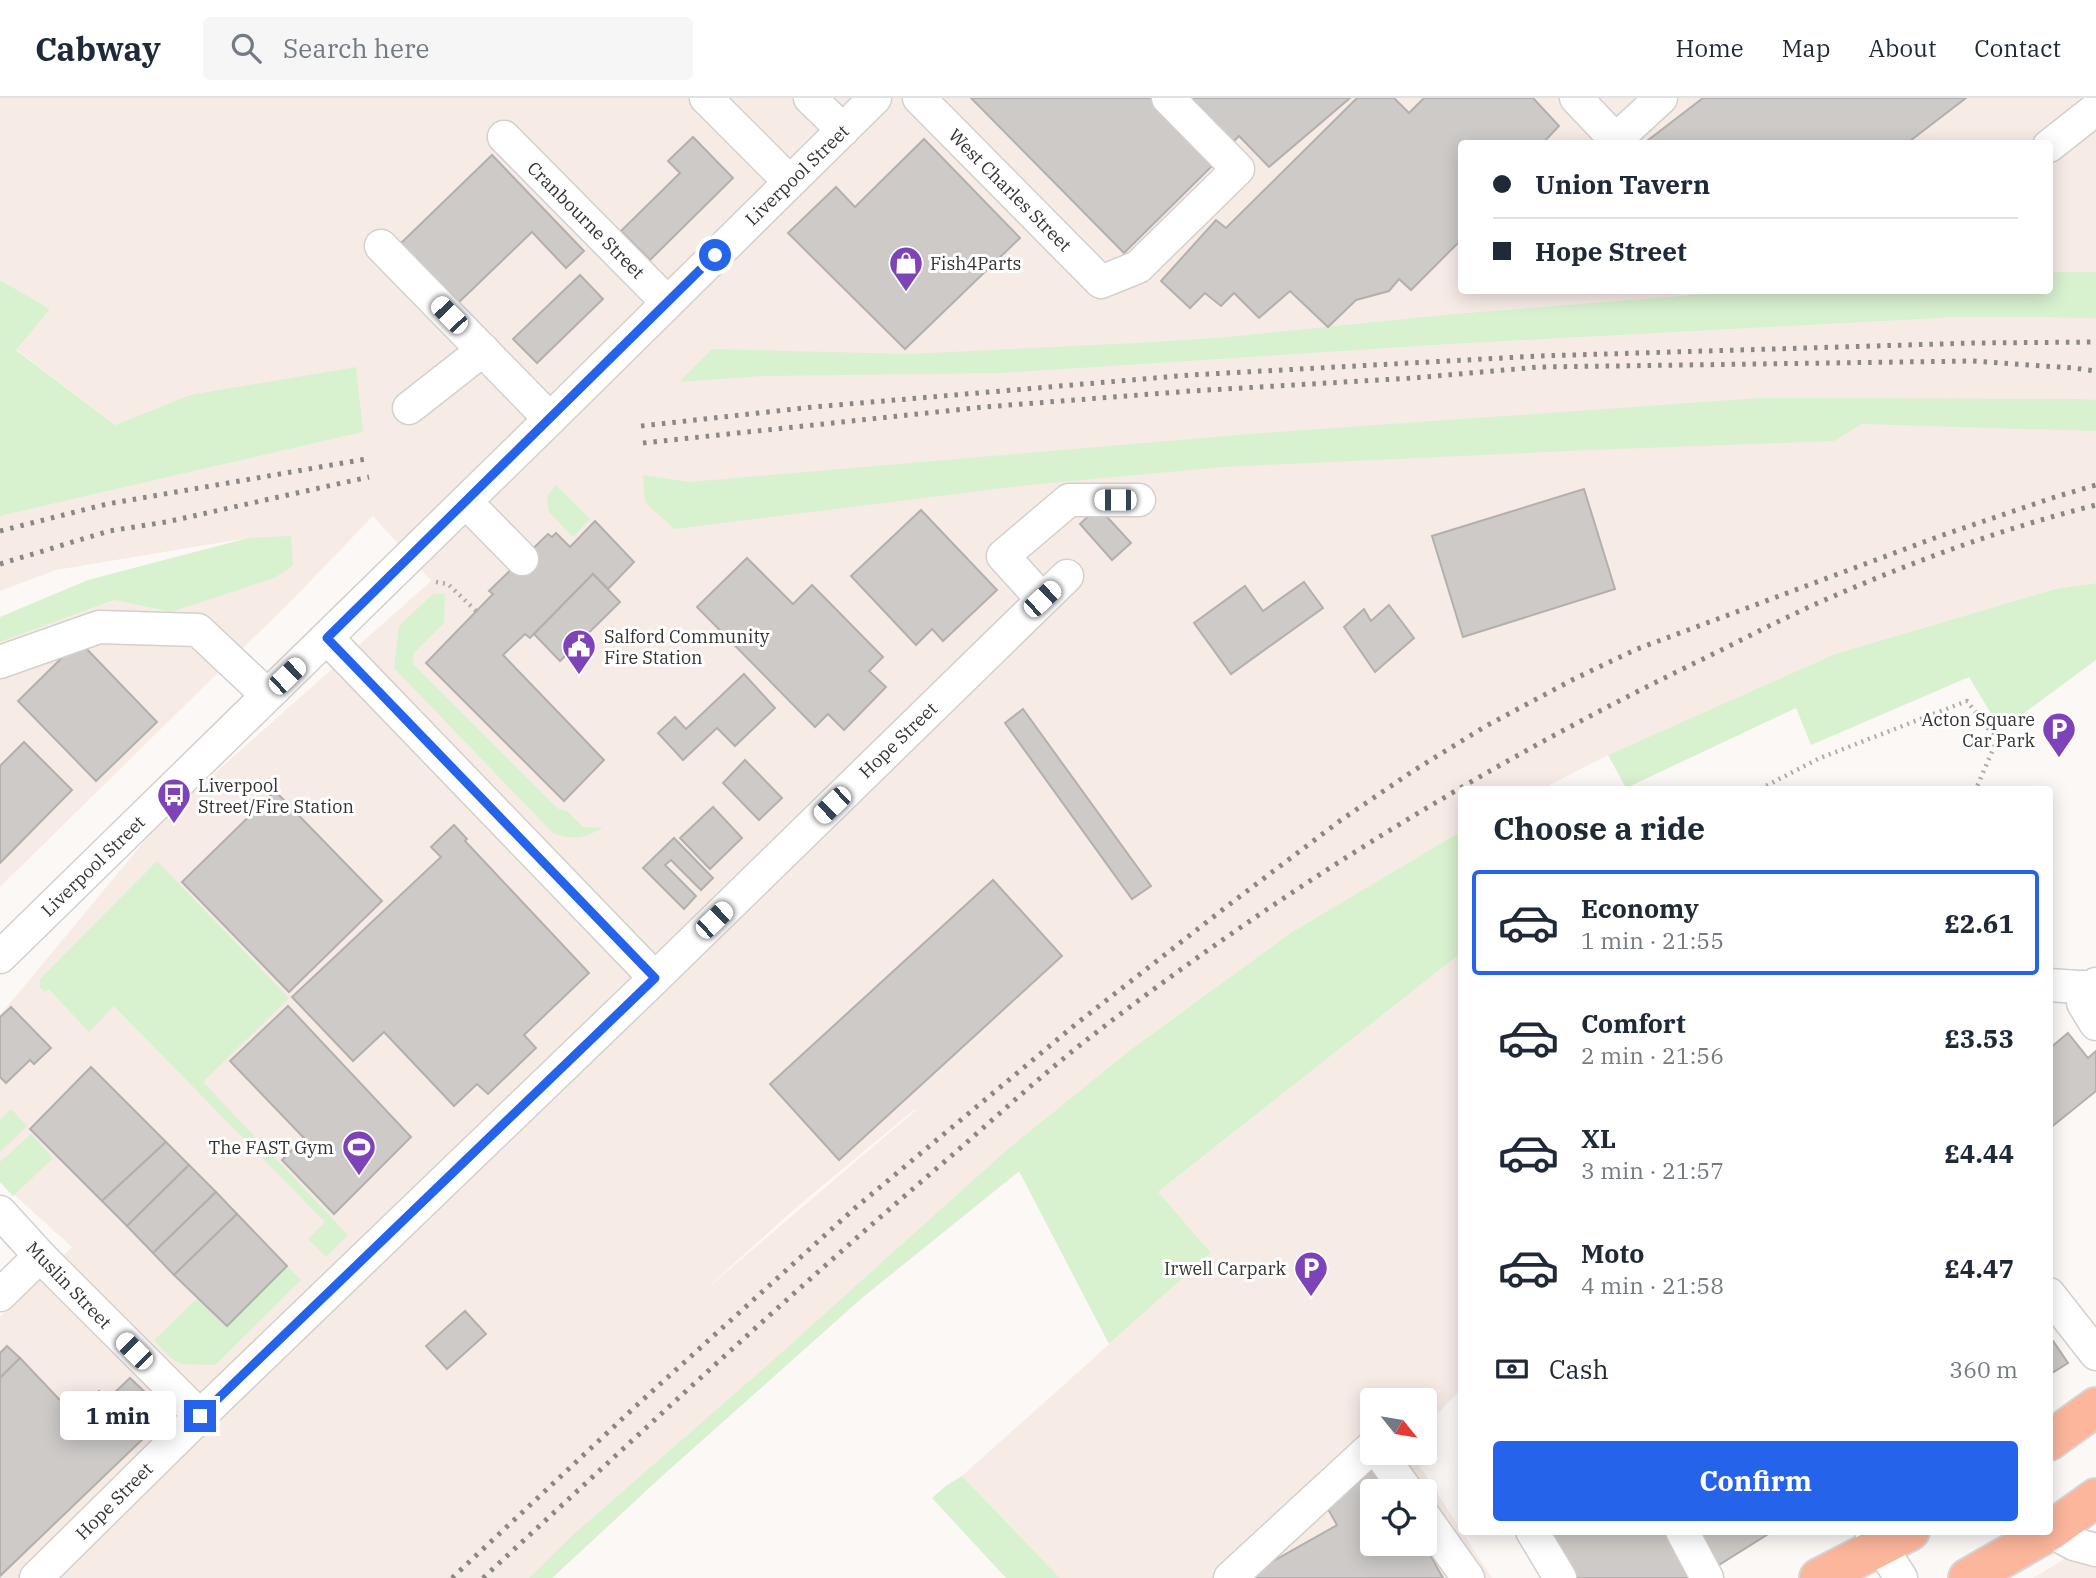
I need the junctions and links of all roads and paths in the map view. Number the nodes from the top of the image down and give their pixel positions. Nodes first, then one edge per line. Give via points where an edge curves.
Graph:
1 (706, 98) edge
2 (810, 98) edge
3 (875, 98) edge
4 (919, 98) edge
5 (1168, 98) edge
6 (1576, 98) edge
7 (1661, 98) edge
8 (2096, 109) edge
9 (843, 130) junction
10 (504, 137) dead end
11 (1612, 140) edge
12 (1614, 140) edge
13 (2053, 143) edge
14 (790, 182) junction
15 (381, 246) dead end
16 (667, 302) junction
17 (483, 350) junction
18 (409, 408) dead end
19 (550, 419) junction
20 (1139, 500) dead end
21 (466, 502) junction
22 (522, 559) dead end
23 (1067, 576) dead end
24 (436, 582) dead end
25 (1042, 599) junction
26 (476, 611) dead end
27 (327, 638) junction
28 (0, 662) edge
29 (267, 695) junction
30 (1766, 786) edge
31 (1977, 786) edge
32 (0, 957) edge
33 (655, 978) junction
34 (2053, 985) edge
35 (2090, 986) edge
36 (2096, 1024) edge
37 (0, 1212) edge
38 (40, 1256) junction
39 (0, 1295) edge
40 (2053, 1299) edge
41 (2096, 1353) edge
42 (2096, 1407) edge
43 (200, 1416) junction
44 (2053, 1438) edge
45 (1360, 1458) edge
46 (2096, 1498) edge
47 (2053, 1529) edge
48 (2053, 1533) edge
49 (1437, 1534) edge
50 (1534, 1535) edge
51 (1684, 1535) edge
52 (2043, 1535) edge
53 (1891, 1547) edge
54 (2096, 1550) edge
55 (36, 1578) edge
56 (1230, 1578) edge
57 (1468, 1578) edge
58 (1560, 1578) edge
59 (1707, 1578) edge
60 (1819, 1578) edge
61 (1968, 1578) edge

1 - 14 street
2 - 9 street
3 - 9 street, Liverpool Street
4 - 5 street, West Charles Street via 1101,282 1138,267 1238,170
6 - 11 street
7 - 12 street
8 - 13 street
9 - 14 street, Liverpool Street
10 - 16 street, Cranbourne Street
14 - 16 street, Liverpool Street
15 - 17 street
16 - 19 street, Liverpool Street
17 - 18 street
17 - 19 street
19 - 21 street, Liverpool Street
20 - 25 street via 1069,500 1003,556
21 - 22 street
21 - 27 street, Liverpool Street
23 - 25 street, Hope Street
24 - 26 path via 448,584
25 - 33 street, Hope Street
27 - 29 street, Liverpool Street
27 - 33 street
28 - 29 street via 99,627 198,630
29 - 32 street, Liverpool Street
30 - 31 path via 1820,758 1967,701 1997,740
33 - 43 street, Hope Street
34 - 35 street
35 - 36 street via 2083,1003
37 - 38 street, Muslin Street
38 - 39 street
38 - 43 street, Muslin Street
40 - 41 street
42 - 44 highway
43 - 55 street, Hope Street
45 - 56 street
46 - 47 highway
48 - 54 street
49 - 57 street
50 - 58 street
51 - 59 street
52 - 61 highway
53 - 60 highway

